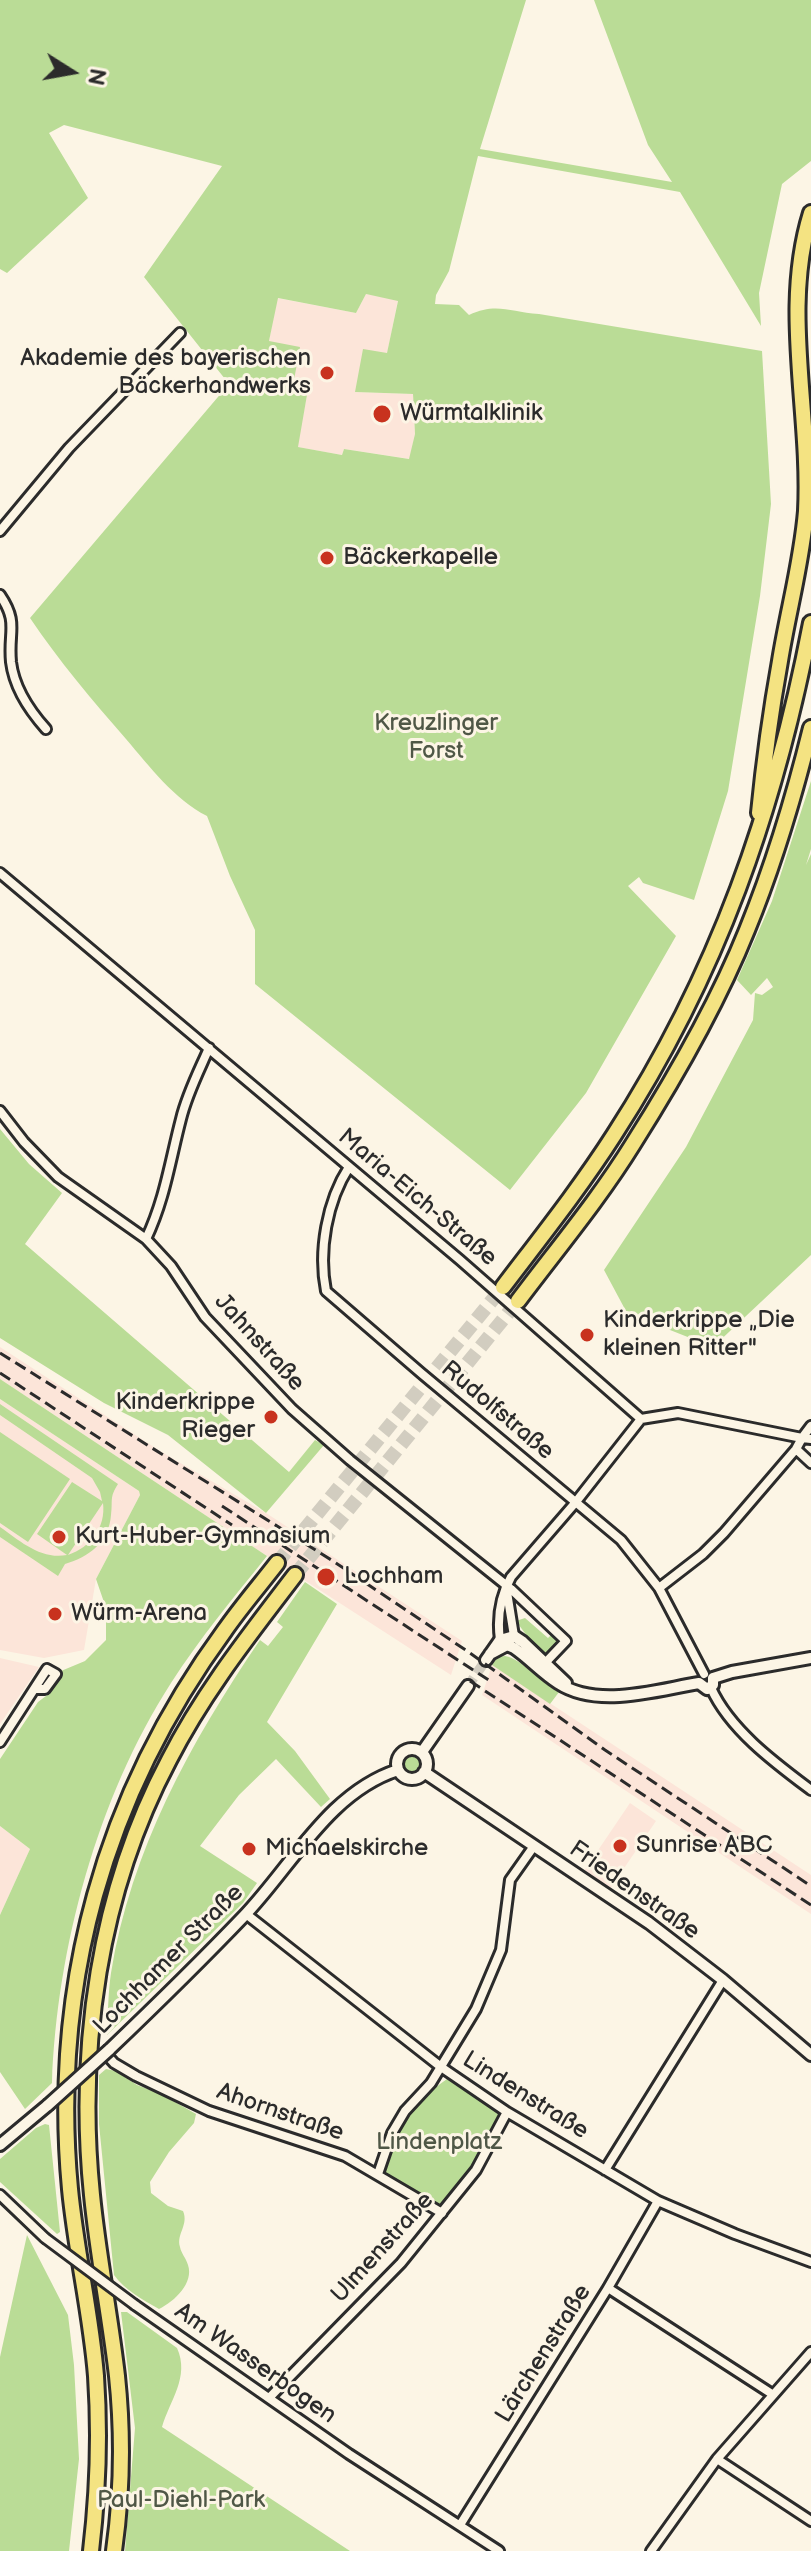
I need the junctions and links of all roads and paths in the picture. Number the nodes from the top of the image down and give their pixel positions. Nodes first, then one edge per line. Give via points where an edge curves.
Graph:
1 (811, 213) edge
2 (180, 333) dead end
3 (0, 531) edge
4 (0, 595) edge
5 (811, 623) edge
6 (811, 728) edge
7 (46, 729) dead end
8 (756, 845) junction
9 (0, 873) edge
10 (209, 1048) junction
11 (0, 1111) edge
12 (349, 1167) junction
13 (146, 1239) junction
14 (503, 1287) tunnel mouth
15 (518, 1301) tunnel mouth
16 (641, 1419) junction
17 (811, 1426) edge
18 (806, 1439) edge
19 (796, 1449) junction
20 (811, 1463) edge
21 (575, 1503) junction
22 (277, 1563) tunnel mouth
23 (295, 1575) tunnel mouth
24 (506, 1586) junction
25 (659, 1588) junction
26 (507, 1640) junction
27 (488, 1657) tunnel mouth
28 (811, 1658) edge
29 (546, 1662) junction
30 (707, 1681) junction
31 (468, 1686) tunnel mouth
32 (35, 1689) dead end
33 (573, 1690) junction
34 (0, 1742) edge
35 (422, 1752) junction
36 (398, 1770) junction
37 (424, 1772) junction
38 (811, 1790) edge
39 (534, 1846) junction
40 (246, 1914) junction
41 (723, 1980) junction
42 (108, 2054) junction
43 (811, 2055) edge
44 (441, 2067) junction
45 (507, 2112) junction
46 (0, 2145) edge
47 (605, 2170) junction
48 (378, 2174) junction
49 (0, 2195) edge
50 (658, 2201) junction
51 (442, 2213) junction
52 (811, 2262) edge
53 (608, 2288) junction
54 (811, 2352) edge
55 (772, 2394) junction
56 (270, 2397) junction
57 (717, 2459) junction
58 (811, 2521) edge
59 (460, 2525) junction
60 (91, 2551) edge
61 (114, 2551) edge
62 (499, 2551) edge
63 (651, 2551) edge

1 - 8 highway via 796,307 808,467 806,515 779,663
2 - 3 street via 69,448
4 - 7 street via 12,615 15,681
5 - 8 highway
6 - 15 highway via 765,885 707,1014 631,1147
8 - 14 highway via 717,946 654,1070 578,1187
9 - 10 street, Maria-Eich-Straße
10 - 12 street, Maria-Eich-Straße
10 - 13 street via 182,1114 168,1183
11 - 13 street, Jahnstraße via 58,1177
12 - 16 street, Maria-Eich-Straße
12 - 21 street, Rudolfstraße via 337,1185 326,1233 326,1291
13 - 24 street, Jahnstraße via 205,1317 292,1409
16 - 18 street via 678,1413
16 - 21 street
17 - 18 street
18 - 19 street
19 - 20 street
19 - 25 street via 724,1533
21 - 24 street
21 - 25 street, Rudolfstraße via 621,1540
22 - 60 highway via 224,1631 148,1755 93,1895 78,1965 67,2041 66,2123 95,2373 98,2482
23 - 61 highway via 201,1703 168,1761 127,1858 99,1970 87,2115 121,2439
24 - 26 street
24 - 26 street via 498,1623
24 - 29 street, Jahnstraße via 566,1641
25 - 30 street, Rudolfstraße
26 - 27 street
26 - 29 street via 523,1642
26 - 33 street
28 - 30 street
29 - 33 street
30 - 33 street via 629,1695
30 - 38 street, Rudolfstraße via 729,1718
31 - 35 street, Lochhamer Straße
32 - 34 street
35 - 36 street, Lochhamer Straße via 404,1751
35 - 37 street
36 - 37 street via 414,1779
36 - 40 street, Lochhamer Straße via 369,1782 332,1813
37 - 39 street, Friedenstraße
39 - 41 street, Friedenstraße
39 - 44 street via 510,1880 503,1938 492,1974
40 - 42 street, Lochhamer Straße
40 - 44 street, Lindenstraße
41 - 43 street, Friedenstraße
41 - 47 street
42 - 46 street, Lochhamer Straße, bridge
42 - 48 street, Ahornstraße via 136,2076 209,2111 345,2156
44 - 45 street, Lindenstraße
44 - 48 street via 392,2133
45 - 47 street, Lindenstraße
45 - 51 street, Ulmenstraße via 476,2170
47 - 50 street, Lindenstraße
48 - 51 street, Ahornstraße
49 - 56 street, Am Wasserbogen, bridge via 45,2238
50 - 52 street, Lindenstraße
50 - 53 street, Lärchenstraße
51 - 56 street, Ulmenstraße via 401,2263
53 - 55 street
53 - 59 street, Lärchenstraße
54 - 55 street
55 - 57 street
56 - 59 street, Am Wasserbogen
57 - 58 street
57 - 63 street
59 - 62 street, Am Wasserbogen

